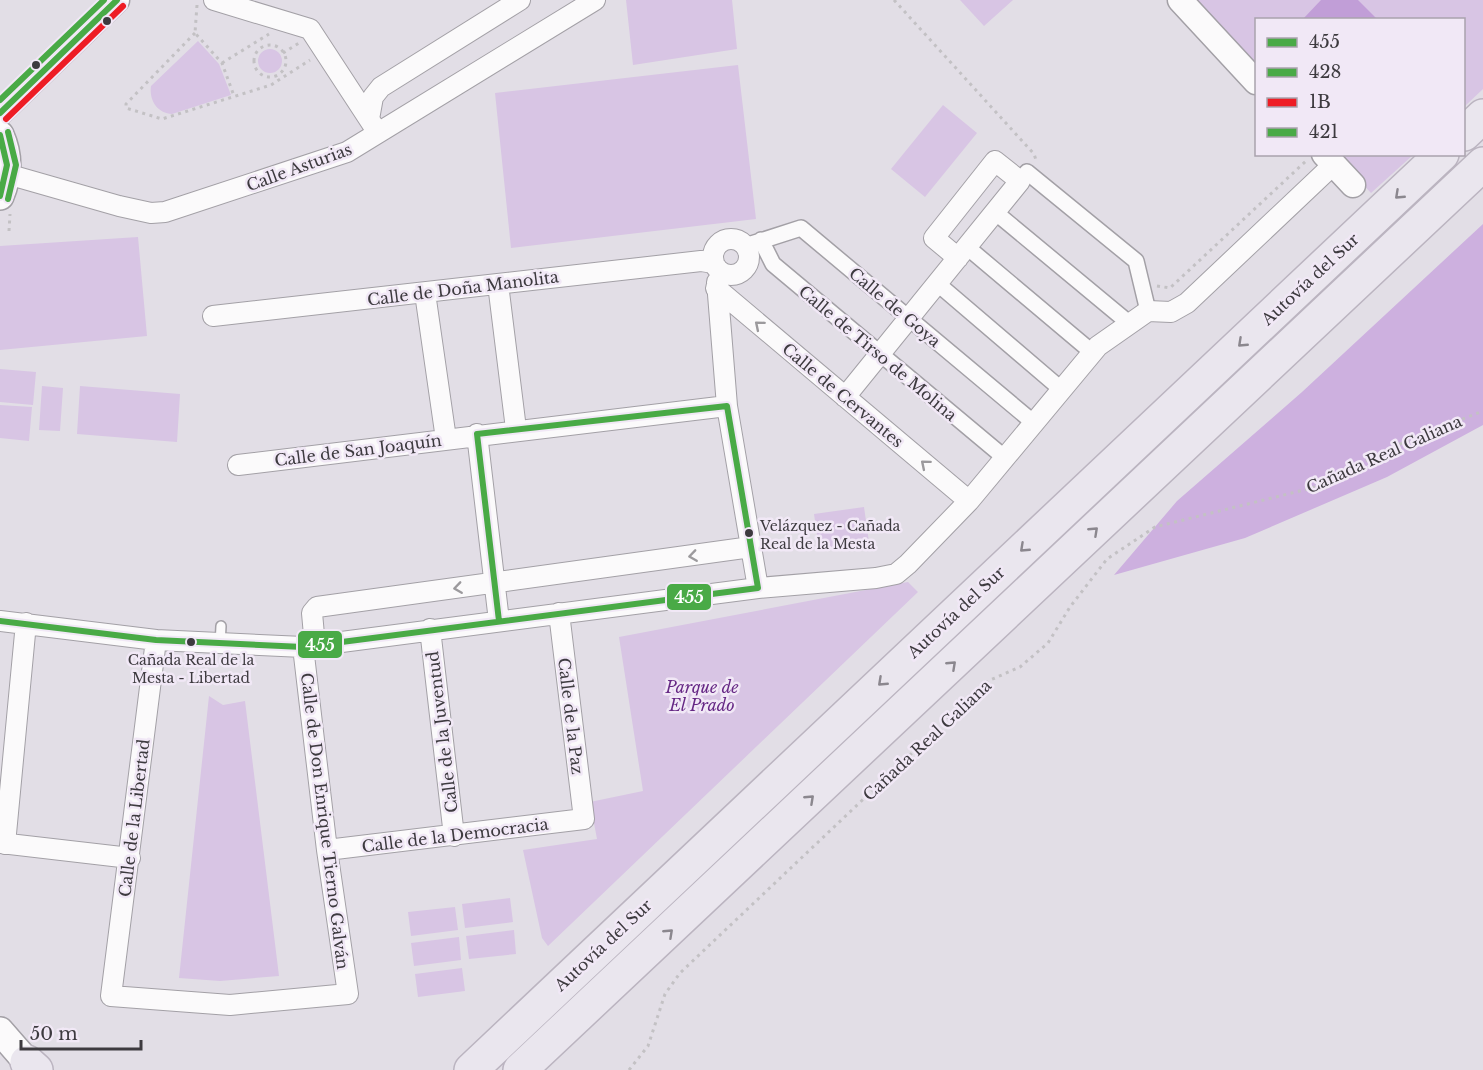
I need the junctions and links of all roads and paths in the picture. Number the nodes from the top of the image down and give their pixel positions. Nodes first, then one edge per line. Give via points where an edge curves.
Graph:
1 (117, 0) edge
2 (197, 0) edge
3 (214, 0) edge
4 (520, 0) edge
5 (595, 0) edge
6 (894, 0) edge
7 (1180, 0) edge
8 (288, 21) junction
9 (195, 33) junction
10 (257, 41) junction
11 (261, 48) junction
12 (324, 50) junction
13 (222, 63) junction
14 (280, 77) junction
15 (1255, 80) edge
16 (234, 96) junction
17 (0, 113) edge
18 (1483, 116) edge
19 (373, 126) junction
20 (1465, 133) edge
21 (0, 135) edge
22 (1440, 156) edge
23 (1324, 158) edge
24 (1483, 164) edge
25 (1020, 181) junction
26 (3, 185) edge
27 (1043, 185) junction
28 (1353, 185) dead end
29 (995, 212) junction
30 (753, 243) junction
31 (962, 253) junction
32 (716, 274) junction
33 (1141, 282) junction
34 (498, 284) junction
35 (938, 284) junction
36 (425, 293) junction
37 (1148, 311) junction
38 (213, 316) dead end
39 (910, 319) junction
40 (1130, 324) junction
41 (1093, 353) junction
42 (880, 355) junction
43 (1062, 390) junction
44 (845, 397) junction
45 (727, 406) junction
46 (1483, 411) edge
47 (1034, 423) junction
48 (516, 429) junction
49 (477, 434) junction
50 (446, 439) junction
51 (1005, 459) junction
52 (238, 465) dead end
53 (969, 501) junction
54 (751, 548) junction
55 (496, 584) junction
56 (758, 588) junction
57 (559, 613) junction
58 (0, 621) edge
59 (499, 621) junction
60 (26, 623) junction
61 (430, 629) junction
62 (156, 640) junction
63 (309, 646) junction
64 (584, 819) joint
65 (454, 836) junction
66 (2, 843) edge
67 (327, 850) junction
68 (129, 858) junction
69 (597, 950) junction
70 (626, 973) junction
71 (111, 996) joint
72 (0, 1031) edge
73 (21, 1064) edge
74 (449, 1070) edge
75 (471, 1070) edge
76 (520, 1070) edge
77 (546, 1070) edge
78 (629, 1070) edge

1 - 17 street
2 - 9 path
3 - 8 street
4 - 19 street via 381,87 373,97
5 - 19 street, Calle Asturias
6 - 27 path via 1034,154
7 - 15 street
8 - 10 path
8 - 12 street via 310,29
9 - 13 path
9 - 16 path via 136,92 126,108 162,119
10 - 11 path
10 - 13 path
11 - 14 path via 274,46 283,52 285,67
11 - 14 path via 254,59 255,69 263,76
12 - 14 path
12 - 19 street
13 - 16 path
14 - 16 path via 271,85
18 - 20 highway
19 - 26 street, Calle Asturias via 347,152 165,212 150,213
21 - 26 main road via 7,152
22 -> 69 highway, Autovía del Sur
23 - 28 street
23 - 33 path via 1170,288
23 - 37 street via 1187,303 1172,312
70 -> 24 highway
25 - 27 street via 1027,172
25 - 29 street
25 - 31 street via 995,161 981,178 934,238
27 - 33 street via 1136,261
29 - 31 street
29 - 40 street
30 - 32 street via 746,268 729,275
30 - 32 street via 723,241 715,250
30 - 39 street, Calle de Goya via 801,228
30 - 42 street, Calle de Tirso de Molina
31 - 35 street
31 - 41 street
32 - 34 street, Calle de Doña Manolita via 701,261
44 -> 32 street, Calle de Cervantes
32 - 45 street
33 - 37 street
34 - 36 street, Calle de Doña Manolita
34 - 48 street
35 - 39 street
35 - 43 street
36 - 38 street, Calle de Doña Manolita
36 - 50 street
37 - 40 street
39 - 42 street
39 - 47 street, Calle de Goya
40 - 41 street
41 - 43 street
42 - 44 street
42 - 51 street, Calle de Tirso de Molina
43 - 47 street
53 -> 44 street, Calle de Cervantes
45 - 48 street, Calle de San Joaquín
45 - 54 street
46 - 78 path, Cañada Real Galiana via 1395,446 1312,488 1155,527 1107,559 1048,643 1020,667 988,681 680,973 665,994 648,1046
47 - 51 street
48 - 49 street, Calle de San Joaquín
49 - 50 street, Calle de San Joaquín
49 - 55 street
50 - 52 street, Calle de San Joaquín
51 - 53 street
53 - 56 street via 896,574
54 -> 55 street, Calle de Don Enrique Tierno Galván
54 - 56 street
55 - 59 street
55 -> 63 street, Calle de Don Enrique Tierno Galván via 317,607 312,613
56 - 57 street
57 - 59 street
57 - 64 street, Calle de la Paz
58 - 60 street
59 - 61 street
60 - 62 street
60 - 66 street
61 - 63 street
61 - 65 street, Calle de la Juventud
62 - 63 street via 220,636
62 - 68 street, Calle de la Libertad
63 - 67 street, Calle de Don Enrique Tierno Galván
64 - 65 street, Calle de la Democracia
65 - 67 street, Calle de la Democracia
66 - 68 street
67 - 71 street, Calle de Don Enrique Tierno Galván via 348,994 230,1005
68 - 71 street, Calle de la Libertad
69 - 74 highway via 529,994
69 - 75 highway, Autovía del Sur
70 - 76 highway
70 - 77 highway via 603,1012
72 - 73 main road

